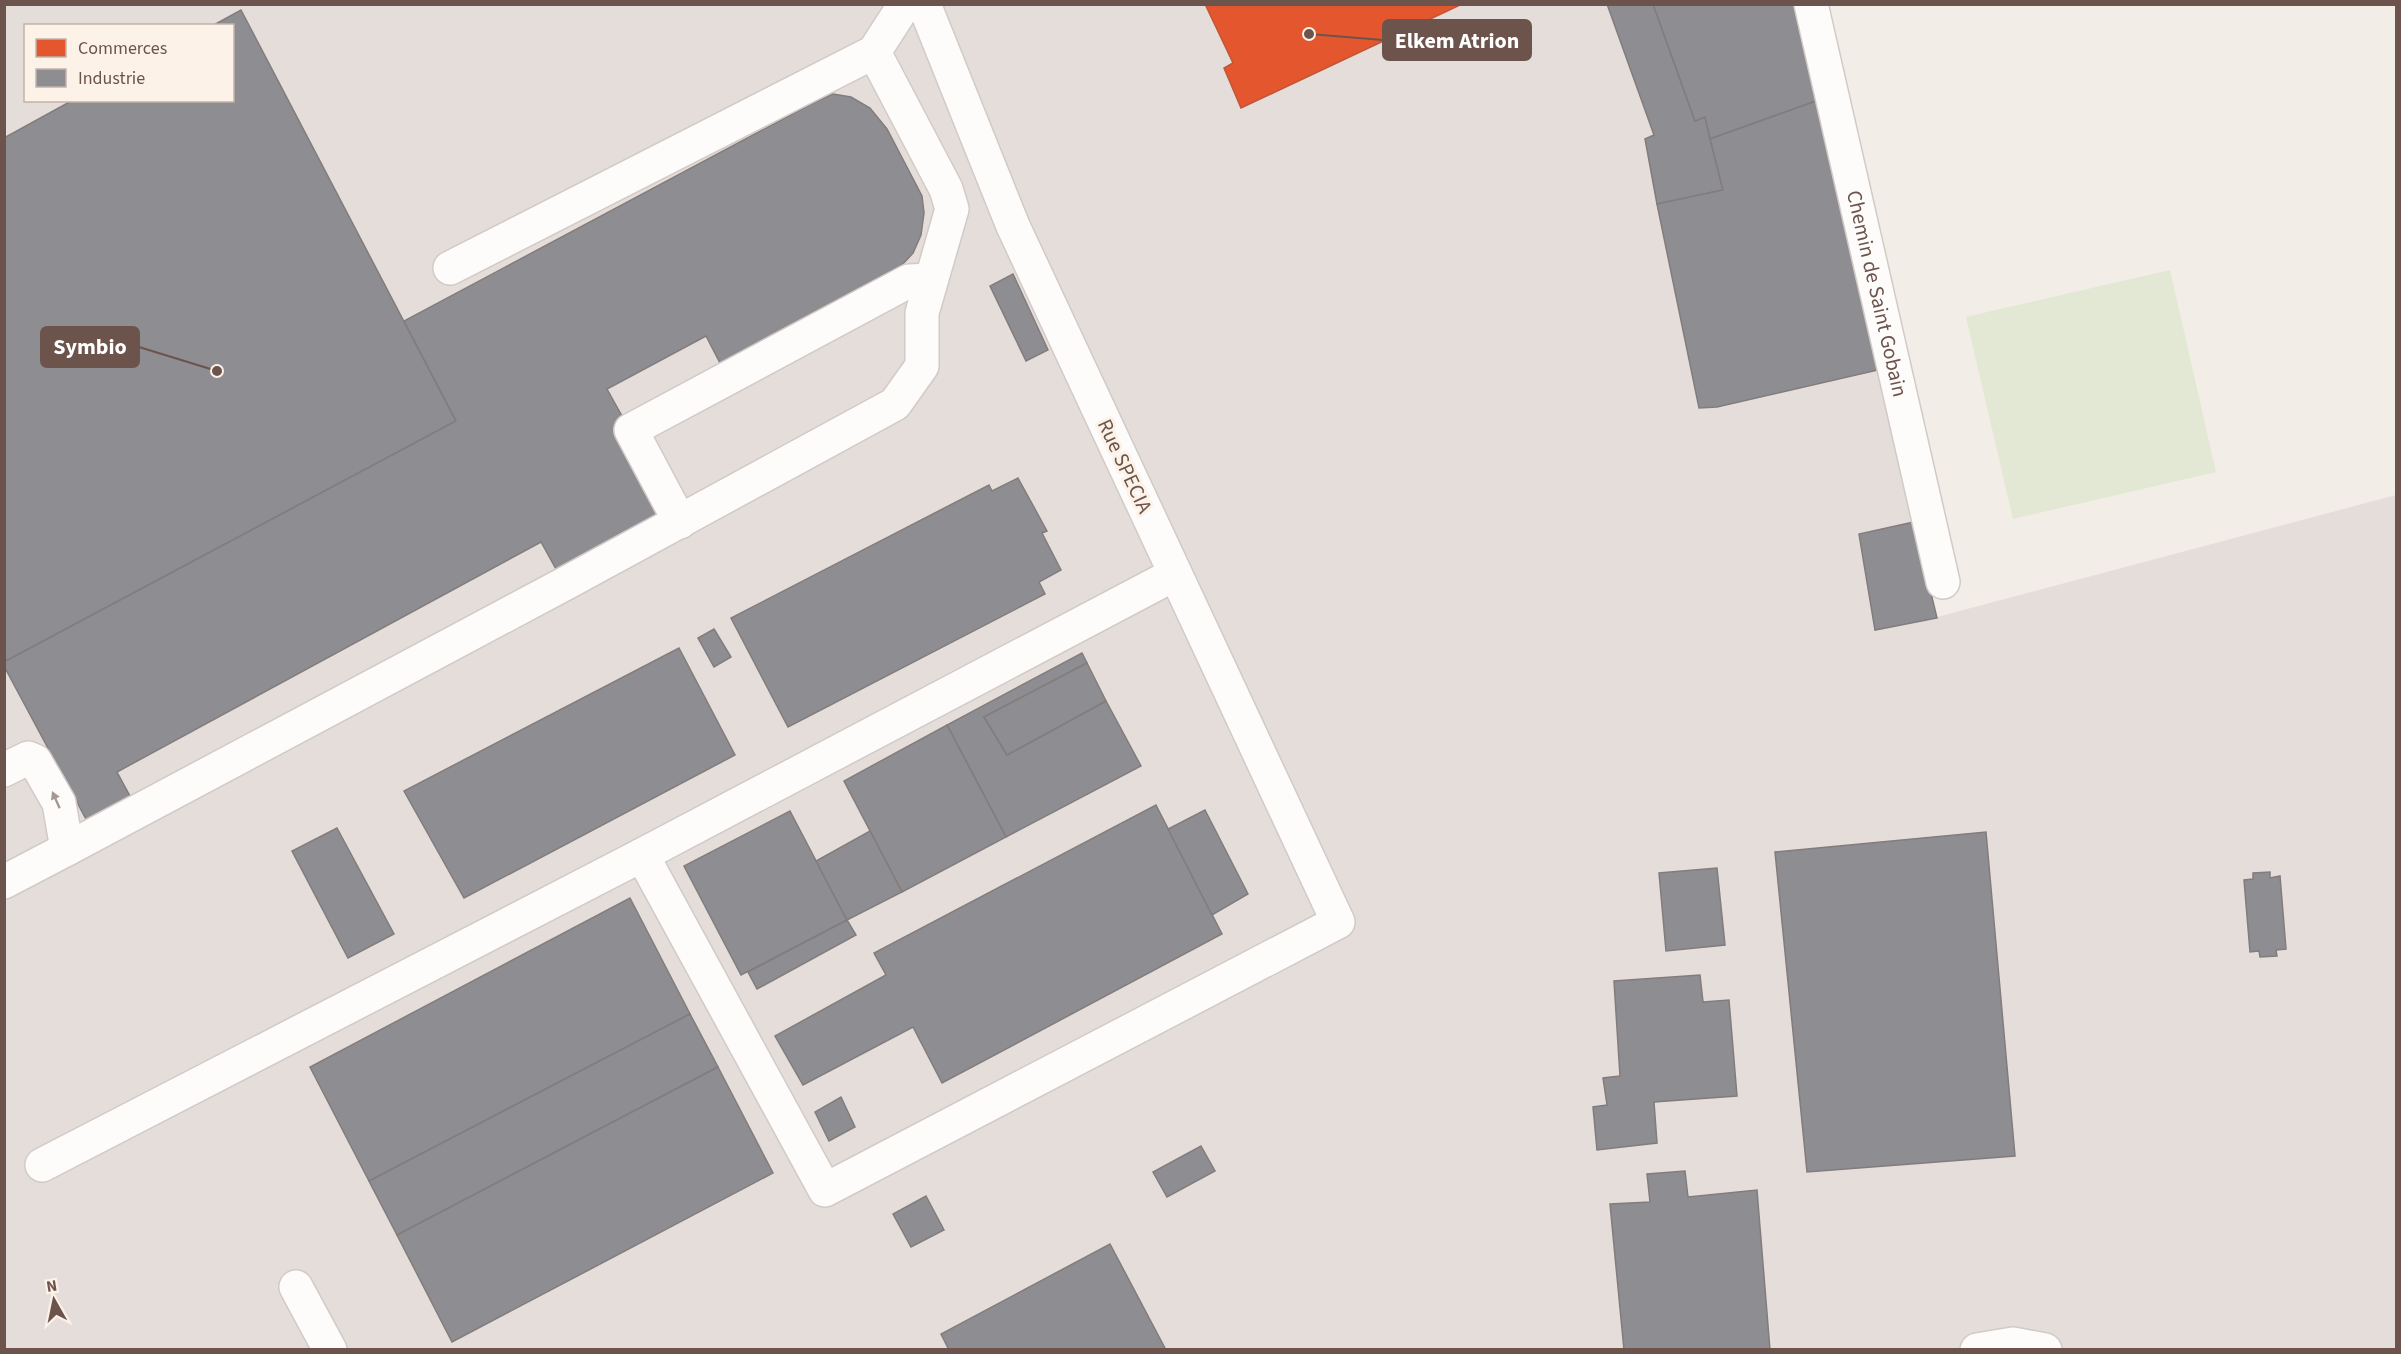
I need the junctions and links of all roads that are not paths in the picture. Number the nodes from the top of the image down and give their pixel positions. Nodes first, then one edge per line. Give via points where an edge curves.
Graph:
1 (905, 4) edge
2 (924, 4) edge
3 (1811, 4) edge
4 (874, 52) junction
5 (450, 268) dead end
6 (931, 280) junction
7 (680, 522) junction
8 (1175, 574) junction
9 (1943, 582) dead end
10 (4, 770) edge
11 (67, 849) junction
12 (642, 855) junction
13 (4, 882) edge
14 (42, 1165) dead end
15 (296, 1287) dead end
16 (330, 1350) edge
17 (1977, 1350) edge
18 (2045, 1350) edge

1 - 4 street
2 - 8 street, Rue SPECIA via 1013,226
3 - 9 street, Chemin de Saint Gobain
4 - 5 street
4 - 6 street via 946,189 951,209
6 - 7 street via 922,313 922,366 895,404
6 - 7 street via 909,281 631,430
7 - 11 street
8 - 12 street
8 - 12 street, Rue SPECIA via 1338,922 825,1190
11 -> 10 street via 59,803 35,761 28,758
11 - 13 street
12 - 14 street
15 - 16 street
17 - 18 street via 2013,1344

